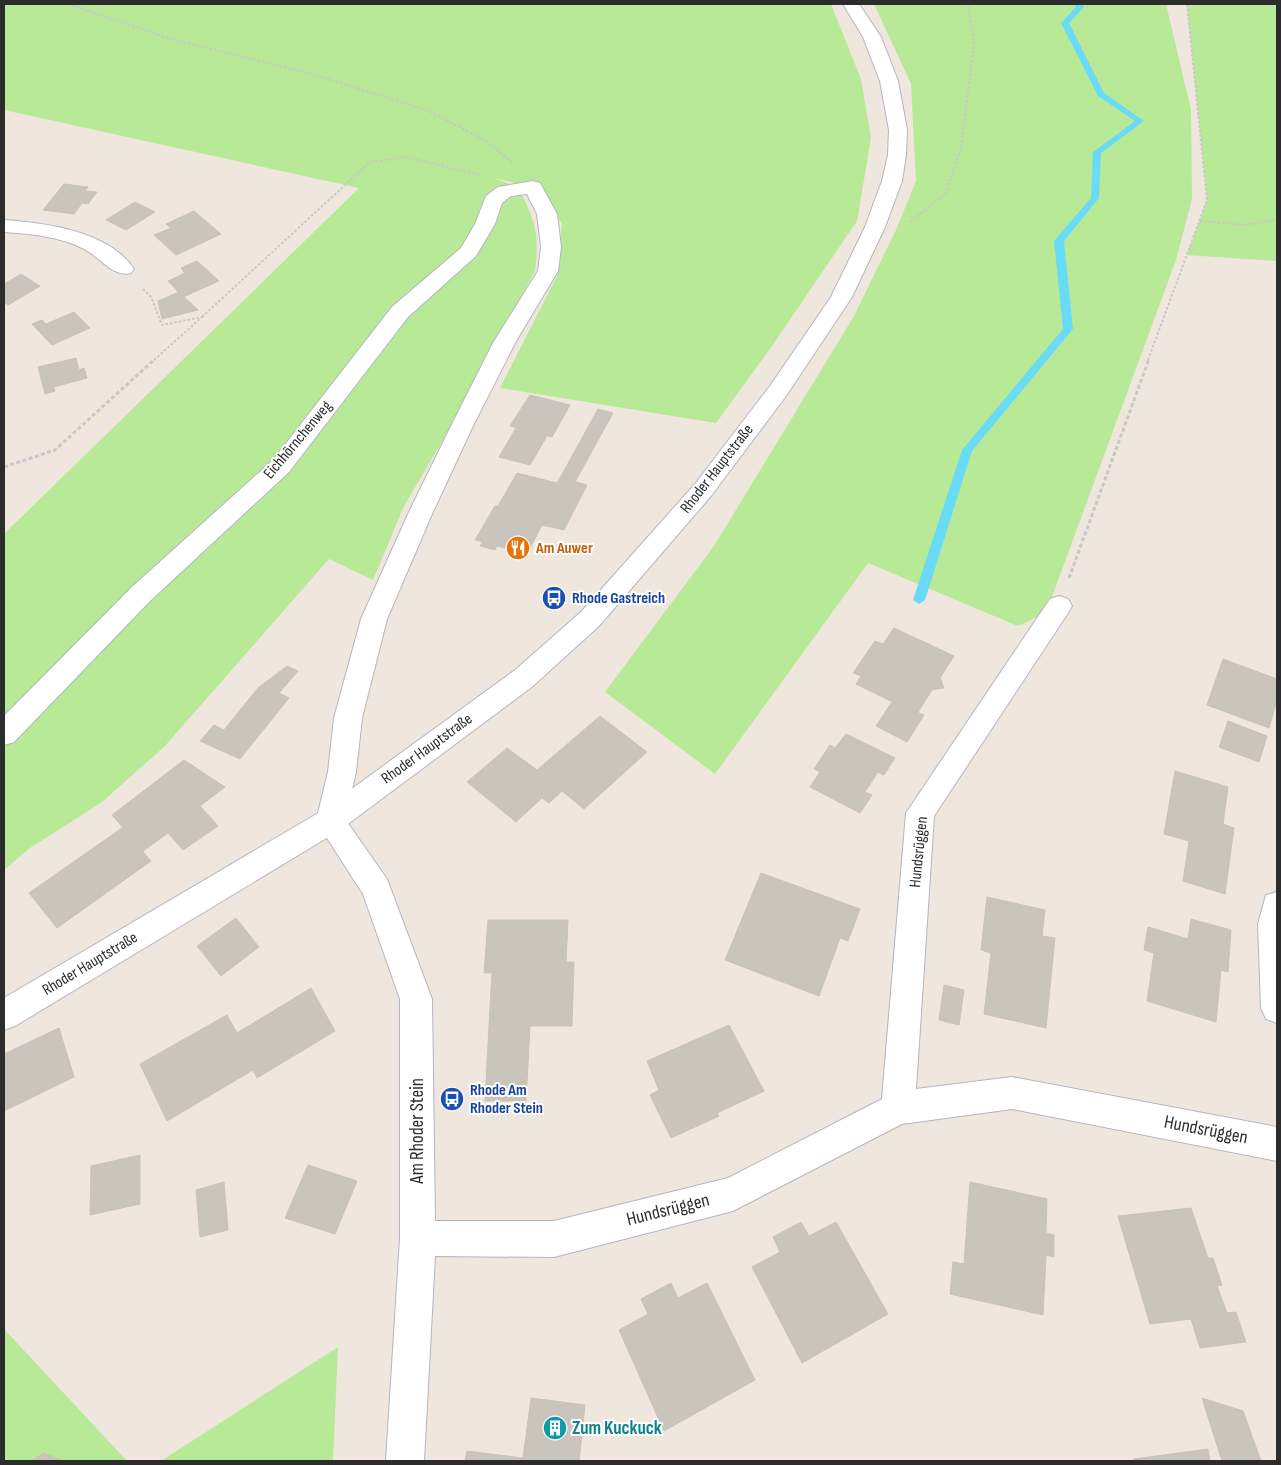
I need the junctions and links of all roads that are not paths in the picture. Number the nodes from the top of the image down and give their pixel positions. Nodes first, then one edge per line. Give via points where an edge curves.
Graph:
1 (851, 4) edge
2 (4, 226) edge
3 (124, 269) road end
4 (1059, 606) road end
5 (4, 734) edge
6 (330, 821) junction
7 (1277, 905) edge
8 (1277, 1008) edge
9 (4, 1015) edge
10 (898, 1108) junction
11 (1277, 1144) edge
12 (418, 1238) junction
13 (405, 1461) edge

1 - 6 street, Rhoder Hauptstraße via 872,37 889,81 898,130 892,181 875,227 841,296 778,391 703,490 590,619 524,678
2 - 3 street via 38,228 67,236 93,246
4 - 10 street, Hundsrüggen via 920,813
5 - 6 street, Eichhörnchenweg via 141,594 281,466 400,312 469,252 485,224 492,200 505,192 533,188 547,214 551,246 548,271 504,344 462,426 374,619 348,718 342,772
6 - 9 street, Rhoder Hauptstraße
6 - 12 street, Am Rhoder Stein via 376,888 416,999
7 - 8 street via 1273,924
10 - 11 street, Hundsrüggen via 1012,1093
10 - 12 street, Hundsrüggen via 733,1194 554,1239
12 - 13 street, Am Rhoder Stein

